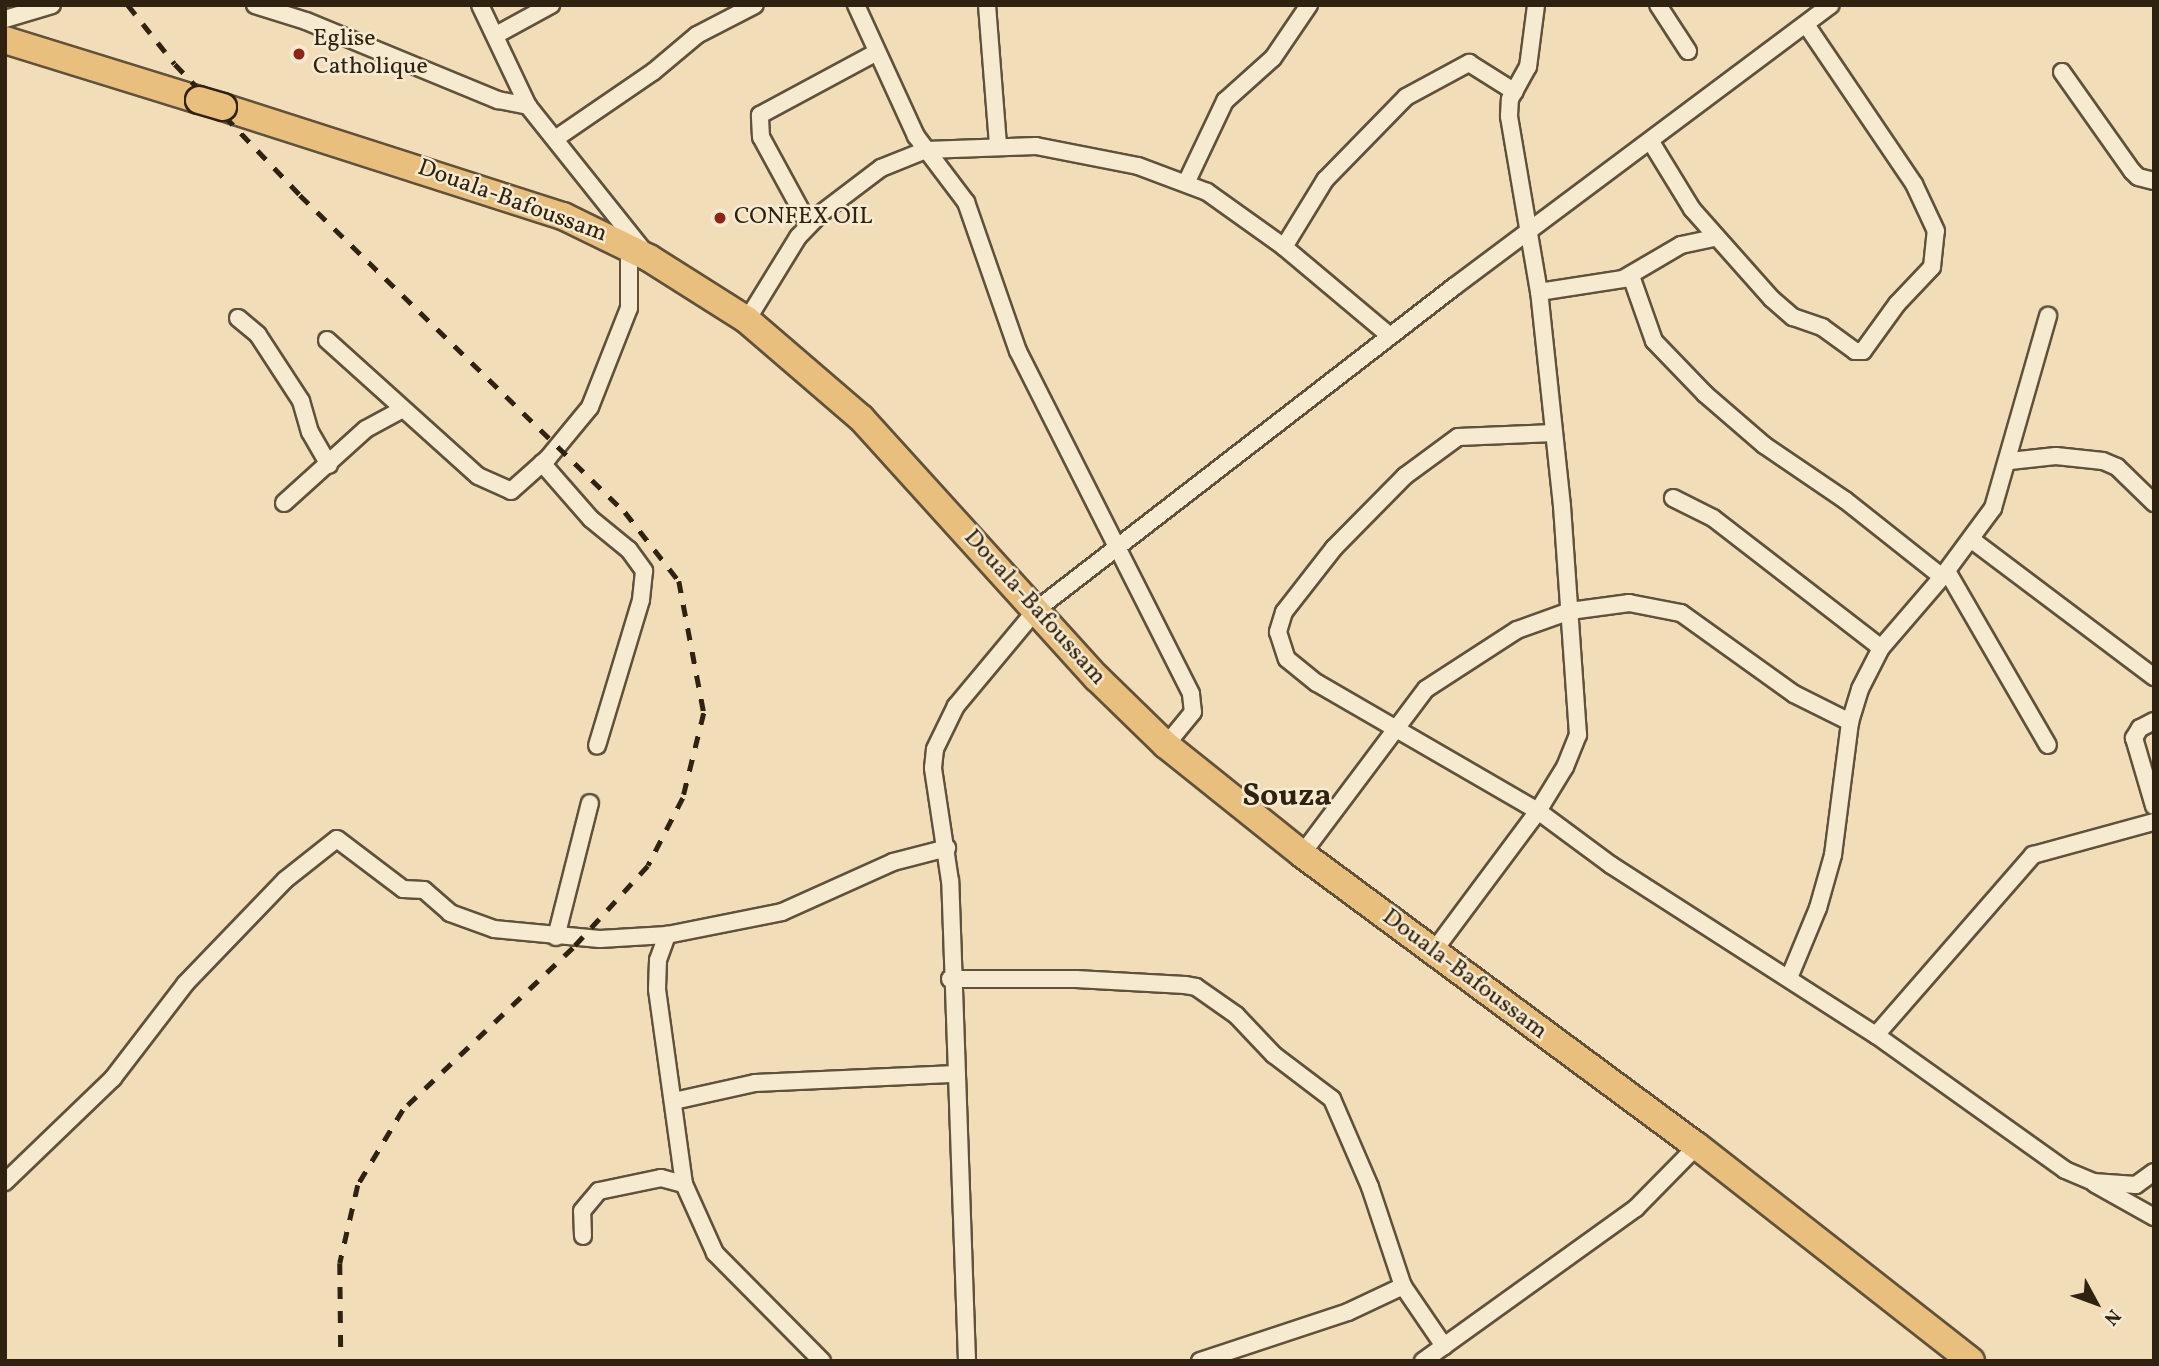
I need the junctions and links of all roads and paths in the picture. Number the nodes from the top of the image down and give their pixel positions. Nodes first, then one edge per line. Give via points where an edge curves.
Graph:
1 (52, 5) edge
2 (255, 5) edge
3 (480, 5) edge
4 (551, 5) edge
5 (755, 5) edge
6 (856, 5) edge
7 (988, 5) edge
8 (1309, 5) edge
9 (1536, 5) edge
10 (1658, 5) edge
11 (1823, 8) edge
12 (5, 19) edge
13 (1807, 26) junction
14 (496, 35) junction
15 (5, 40) edge
16 (1688, 51) dead end
17 (877, 52) junction
18 (2062, 72) dead end
19 (1515, 92) junction
20 (528, 106) junction
21 (555, 139) junction
22 (1651, 142) junction
23 (998, 146) junction
24 (926, 150) junction
25 (1187, 181) junction
26 (2154, 181) edge
27 (809, 225) junction
28 (1528, 233) junction
29 (1715, 239) junction
30 (1284, 247) junction
31 (639, 253) junction
32 (1631, 276) junction
33 (1539, 292) junction
34 (2048, 316) dead end
35 (238, 318) dead end
36 (747, 320) junction
37 (1390, 336) junction
38 (327, 340) dead end
39 (402, 409) junction
40 (1554, 433) junction
41 (2010, 461) junction
42 (541, 463) junction
43 (329, 465) junction
44 (1674, 498) dead end
45 (285, 503) dead end
46 (2154, 503) edge
47 (1972, 540) junction
48 (1115, 548) junction
49 (1945, 574) junction
50 (1036, 610) junction
51 (1570, 611) junction
52 (1881, 648) junction
53 (2154, 677) edge
54 (2154, 721) edge
55 (1850, 722) junction
56 (1398, 729) junction
57 (1166, 745) junction
58 (2048, 745) dead end
59 (597, 746) dead end
60 (590, 803) dead end
61 (2154, 806) edge
62 (1538, 811) junction
63 (2154, 822) edge
64 (947, 848) junction
65 (1302, 853) junction
66 (667, 935) junction
67 (556, 937) junction
68 (1433, 952) junction
69 (1788, 978) junction
70 (950, 979) junction
71 (1876, 1035) junction
72 (956, 1074) junction
73 (674, 1101) junction
74 (1697, 1146) junction
75 (2154, 1172) edge
76 (5, 1182) edge
77 (2093, 1182) junction
78 (684, 1184) junction
79 (2154, 1217) edge
80 (583, 1236) dead end
81 (1403, 1286) junction
82 (1444, 1346) junction
83 (822, 1361) edge
84 (967, 1361) edge
85 (1200, 1361) edge
86 (1423, 1361) edge
87 (1971, 1361) edge

1 - 12 street
2 - 20 street via 306,21 498,100
3 - 14 street
4 - 14 street
5 - 21 street via 696,35 653,72
6 - 17 street
7 - 23 street
8 - 25 street via 1273,58 1225,101
9 - 19 street via 1528,67
10 - 16 street
11 - 13 street
13 - 22 street
13 - 29 street via 1914,184 1936,231 1932,267 1897,304 1871,344 1855,351 1822,327 1793,317
14 - 20 street
15 - 31 highway, Douala-Bafoussam via 483,188 572,220
17 - 24 street
17 - 27 street via 760,115 761,137
18 - 26 street via 2138,177
19 - 28 street via 1509,116
19 - 30 street via 1469,63 1406,97 1325,180
20 - 21 street
21 - 31 street
22 - 28 street
22 - 29 street
23 - 24 street
23 - 25 street via 1061,148
24 - 27 street via 881,168
24 - 48 street via 966,202 1018,351
25 - 30 street
27 - 36 street via 782,259
28 - 33 street
28 - 37 street
29 - 32 street via 1681,245
30 - 37 street
31 - 36 highway, Douala-Bafoussam
31 - 42 street via 629,308 590,407
32 - 33 street
32 - 49 street via 1654,341 1705,394 1764,445
33 - 40 street
34 - 41 street
35 - 43 street via 258,335 302,401 310,432
36 - 50 highway, Douala-Bafoussam via 861,418
37 - 48 street
38 - 39 street
39 - 42 street via 478,477 511,491
39 - 43 street via 366,429
40 - 51 street
40 - 56 street via 1454,439 1385,495 1326,557 1284,612 1279,645 1293,666
41 - 46 street via 2056,456 2103,461 2118,467
41 - 47 street via 1993,508
42 - 59 street via 645,571 641,600
43 - 45 street
44 - 52 street via 1713,518
47 - 49 street
47 - 53 street
48 - 50 street
48 - 57 street via 1194,700 1193,712
49 - 52 street
49 - 58 street
50 - 57 highway, Douala-Bafoussam via 1127,710
50 - 64 street via 962,697 935,749 936,790
51 - 55 street via 1629,603 1681,613 1794,694
51 - 56 street via 1517,630 1442,676 1419,695
51 - 62 street via 1578,734 1565,767
52 - 55 street via 1860,689
54 - 61 street via 2134,738
55 - 69 street via 1833,855 1818,908
56 - 62 street
56 - 65 street
57 - 65 highway, Douala-Bafoussam
60 - 67 street
62 - 68 street
62 - 69 street via 1611,865
63 - 71 street via 2034,855
64 - 66 street via 893,862 782,912
64 - 70 street
65 - 68 highway, Douala-Bafoussam
66 - 67 street
66 - 73 street via 658,960 657,989
67 - 76 street via 494,929 465,920 424,890 403,889 337,839 285,880 186,984 113,1078
68 - 74 highway, Douala-Bafoussam
69 - 71 street
70 - 72 street
70 - 81 street via 1185,985 1211,996 1274,1055 1332,1099 1370,1187
71 - 77 street via 2038,1153
72 - 73 street via 755,1083
72 - 84 street
73 - 78 street
74 - 82 street via 1636,1208
74 - 87 highway, Douala-Bafoussam
75 - 77 street via 2136,1185
77 - 79 street
78 - 80 street via 660,1178 599,1191 582,1211
78 - 83 street via 715,1253
81 - 82 street
81 - 85 street via 1348,1312
82 - 86 street

